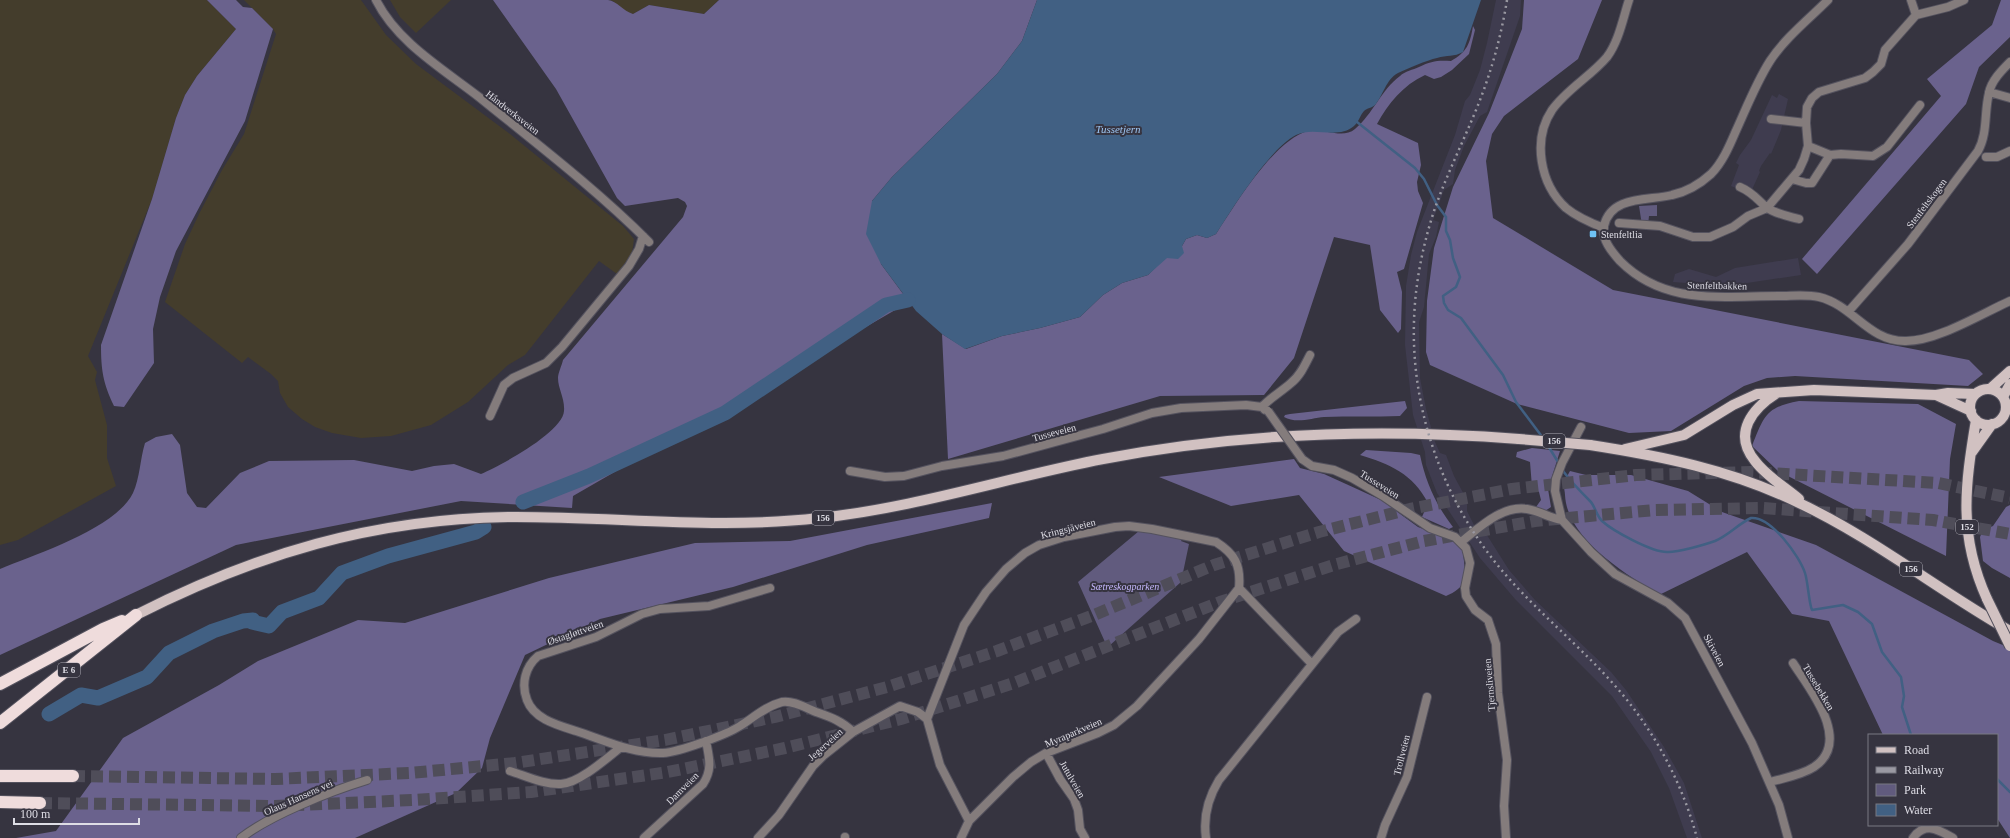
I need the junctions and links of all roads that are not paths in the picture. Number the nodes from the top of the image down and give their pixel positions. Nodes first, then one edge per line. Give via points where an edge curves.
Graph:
1 (376, 0) edge
2 (1629, 0) edge
3 (1828, 0) edge
4 (1912, 0) edge
5 (1964, 0) edge
6 (1916, 14) junction
7 (2010, 62) edge
8 (1989, 92) junction
9 (2010, 98) edge
10 (1920, 105) dead end
11 (1771, 119) dead end
12 (1806, 122) junction
13 (1808, 146) junction
14 (2010, 151) edge
15 (1830, 155) junction
16 (1986, 157) dead end
17 (1792, 179) junction
18 (1740, 187) dead end
19 (1767, 208) junction
20 (1799, 219) dead end
21 (1619, 223) dead end
22 (1604, 228) junction
23 (643, 236) junction
24 (649, 242) dead end
25 (2010, 301) edge
26 (1848, 312) junction
27 (1310, 355) dead end
28 (2010, 372) edge
29 (2010, 384) edge
30 (1990, 389) junction
31 (1781, 391) junction
32 (1975, 394) junction
33 (1936, 395) junction
34 (2003, 397) junction
35 (1265, 409) junction
36 (1974, 415) junction
37 (490, 416) dead end
38 (1992, 424) junction
39 (1581, 427) dead end
40 (1620, 450) junction
41 (1972, 452) junction
42 (850, 471) dead end
43 (1812, 509) junction
44 (1562, 520) junction
45 (1461, 542) junction
46 (770, 588) dead end
47 (1239, 588) junction
48 (136, 615) junction
49 (1356, 619) dead end
50 (2010, 630) edge
51 (2010, 646) edge
52 (1793, 662) dead end
53 (1311, 663) junction
54 (0, 684) edge
55 (1427, 697) dead end
56 (927, 719) junction
57 (0, 723) edge
58 (853, 732) junction
59 (706, 740) junction
60 (621, 747) junction
61 (1046, 753) junction
62 (510, 771) dead end
63 (0, 776) edge
64 (73, 776) tunnel mouth
65 (366, 780) dead end
66 (1770, 782) junction
67 (0, 802) edge
68 (40, 803) tunnel mouth
69 (969, 821) junction
70 (241, 838) edge
71 (644, 838) edge
72 (758, 838) edge
73 (961, 838) edge
74 (1085, 838) edge
75 (1205, 838) edge
76 (1381, 838) edge
77 (1506, 838) edge
78 (1788, 838) edge
79 (1913, 838) edge
80 (1953, 838) edge

1 - 23 street, Håndverksveien via 390,20 418,49 577,175
2 - 22 street via 1617,38 1607,56 1569,91 1552,111 1542,132 1540,155 1544,174 1552,191 1573,213
3 - 22 street via 1771,60 1760,78 1727,151 1711,174 1696,185 1674,195 1622,204 1609,216
4 - 6 street
5 - 6 street via 1948,7
6 - 12 street via 1885,50 1881,64 1873,72 1865,78 1819,92 1812,98 1807,107
7 - 8 street, Stenfeltskogen
8 - 9 street
8 - 26 street, Stenfeltskogen via 1984,137 1978,151 1908,244
10 - 15 street via 1887,148 1880,153 1873,156
11 - 12 street
12 - 13 street
13 - 15 street
13 - 17 street via 1799,170
14 - 16 street via 1996,157
15 - 17 street via 1812,183
17 - 19 street
18 - 19 street via 1753,194
19 - 20 street
19 - 21 street via 1710,237 1693,237 1660,226
22 - 26 street, Stenfeltbakken via 1610,249 1626,266 1649,282 1671,292 1693,296 1817,297 1837,304
23 - 24 street, Håndverksveien
23 - 37 street via 629,266 562,347 546,363 513,378 504,385
25 - 26 street, Stenfeltbakken via 1940,333 1913,341 1885,338 1866,328
27 - 35 street via 1299,375 1291,384 1272,396
28 - 30 main road
29 - 34 main road
30 - 32 main road
30 - 34 main road
31 - 33 main road, 156 via 1830,390
31 - 40 main road, 156 via 1745,398 1684,435
31 - 43 main road, 156 via 1754,411 1748,423 1746,441 1749,452 1759,466
32 - 33 main road, 156
32 - 36 main road, 152 via 1971,402
33 - 36 main road, 156
34 - 38 main road, 152 via 2006,406 2004,416
35 - 42 street, Tusseveien via 1246,405 1181,408 1152,413 1103,430 1003,456 942,466 904,476 885,477
35 - 45 street, Tusseveien, bridge via 1302,459 1312,466 1334,470 1352,478 1430,528 1455,537
36 - 38 main road via 1984,424
36 - 41 main road, 152
38 - 41 main road, 152
39 - 44 street, Skiveien via 1556,479 1555,491
40 - 43 main road, 156 via 1723,473 1764,487
40 - 48 main road, 156, bridge via 1454,435 1367,434 1228,440 1103,459 867,511 817,518 716,523 510,517 426,522 348,535 271,557 186,590
41 - 51 main road, 152, bridge via 1966,486 1967,519 1973,561 1987,599
43 - 50 main road, 156
44 - 45 street via 1526,508 1512,509 1490,520
44 - 66 street, Skiveien via 1615,574 1668,603 1685,618 1729,696
45 - 77 street, Tjernsliveien via 1470,563 1466,596 1475,610 1488,620 1496,644 1498,693 1507,760 1504,806
46 - 60 street, Østagløttveien via 708,606 660,609 642,614 596,637 546,652 532,661 525,676 524,686 529,706 534,712 557,725
47 - 53 street
47 - 56 street, Kringsjåveien via 1238,565 1228,549 1216,542 1187,535 1129,526 1064,537 1039,546 1025,553 1006,569 972,611 954,646
47 - 61 street, Myraparkveien via 1199,640 1128,714 1098,733
48 - 54 highway, E 6 via 103,629
48 - 57 highway, E 6
49 - 53 street via 1338,632
52 - 66 street, Tussebekken via 1824,711 1830,730 1829,745 1824,756 1814,767
53 - 75 street via 1213,790 1207,805
55 - 76 street, Trollveien via 1407,777
56 - 58 street, Jegerveien via 918,712 900,706
56 - 69 street via 940,765
58 - 59 street, Østagløttveien via 835,718 795,703 783,702 770,706 724,735
58 - 72 street, Jegerveien via 813,766 779,815
59 - 60 street, Østagløttveien via 665,753
59 - 71 street, Damveien via 710,763 709,774 703,784
60 - 62 street via 568,783 550,783
61 - 69 street, Myraparkveien via 1014,777
61 - 74 street, Jutulveien via 1074,799 1080,829
63 - 64 highway
65 - 70 street, Olaus Hansens vei via 288,812 253,829
66 - 78 street, Skiveien
67 - 68 highway
69 - 73 street, Myraparkveien
79 - 80 street via 1930,827

